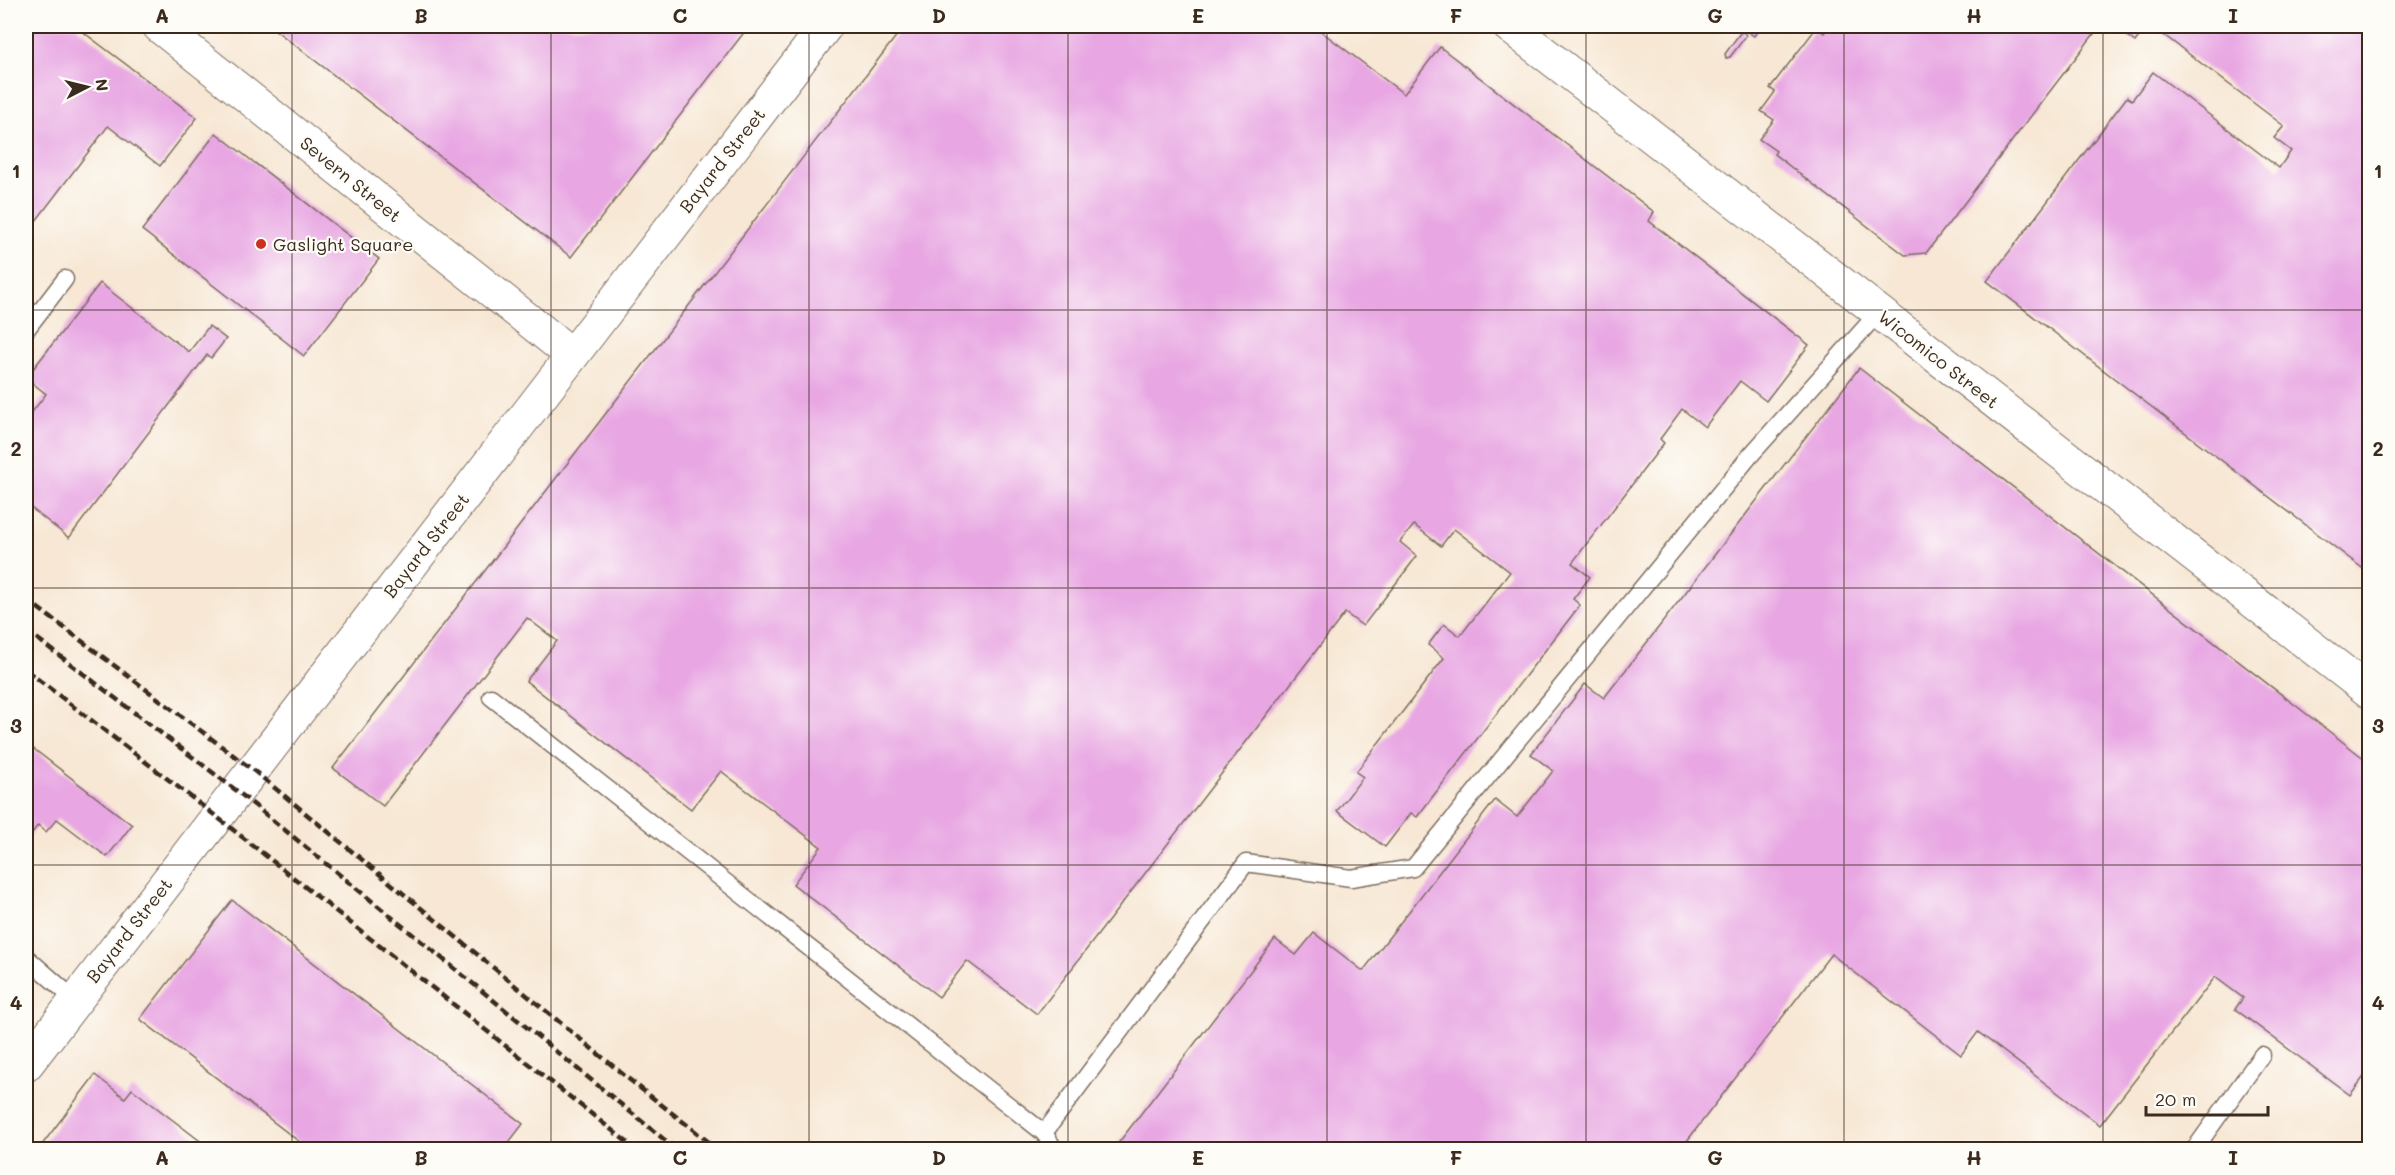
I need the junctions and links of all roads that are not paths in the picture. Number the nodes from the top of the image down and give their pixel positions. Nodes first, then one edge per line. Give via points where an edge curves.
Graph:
1 (159, 26) edge
2 (826, 26) edge
3 (1509, 26) edge
4 (65, 279) dead end
5 (1878, 313) junction
6 (26, 330) edge
7 (572, 355) junction
8 (2370, 692) edge
9 (490, 696) dead end
10 (26, 957) edge
11 (75, 1000) junction
12 (2262, 1055) dead end
13 (26, 1065) edge
14 (1044, 1133) junction
15 (1054, 1149) edge
16 (2194, 1149) edge

1 - 7 street, Severn Street
2 - 7 street, Bayard Street
3 - 5 street, Wicomico Street
4 - 6 lane
5 - 8 street, Wicomico Street
5 - 14 lane via 1749,457 1413,868 1351,878 1246,863
7 - 11 street, Bayard Street
9 - 14 lane
10 - 11 lane
11 - 13 street, Bayard Street
12 - 16 lane
14 - 15 lane

